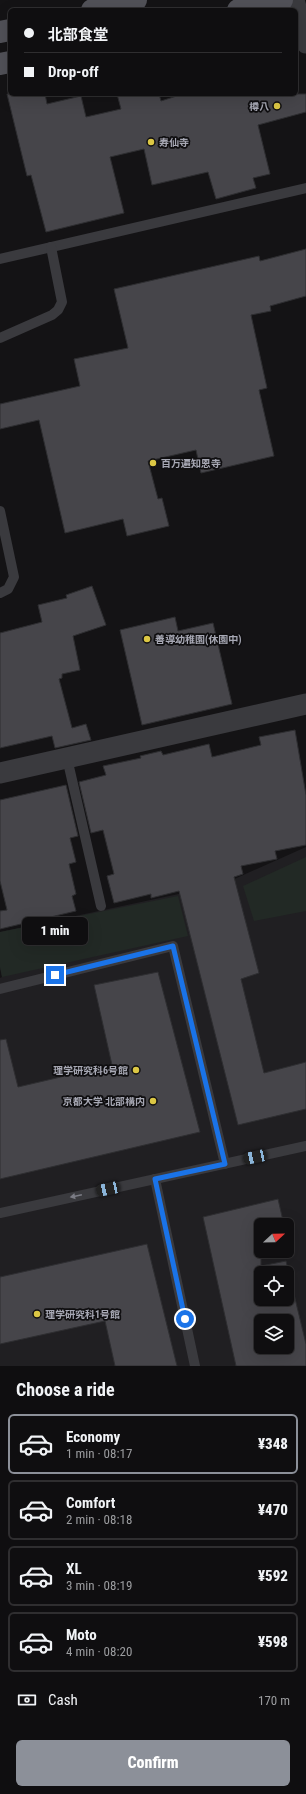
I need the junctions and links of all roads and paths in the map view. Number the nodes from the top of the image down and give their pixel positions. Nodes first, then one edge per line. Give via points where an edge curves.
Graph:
1 (136, 0) edge
2 (282, 0) edge
3 (101, 8) edge
4 (247, 8) edge
5 (298, 14) edge
6 (306, 43) edge
7 (306, 188) edge
8 (51, 247) junction
9 (0, 259) edge
10 (0, 338) edge
11 (0, 510) edge
12 (0, 593) edge
13 (306, 704) edge
14 (67, 758) junction
15 (0, 773) edge
16 (101, 906) dead end
17 (0, 988) edge
18 (306, 1146) edge
19 (225, 1164) junction
20 (155, 1179) junction
21 (0, 1213) edge
22 (195, 1366) edge

1 - 3 main road
2 - 4 main road
5 - 6 street
7 - 8 lane
8 - 9 lane
8 - 10 lane via 62,302 58,310
11 - 12 lane via 14,577 8,589
13 - 14 street
14 - 15 street
14 - 16 lane
17 - 19 lane via 173,946
18 - 19 lane
19 - 20 lane
20 -> 21 lane
20 - 22 lane

